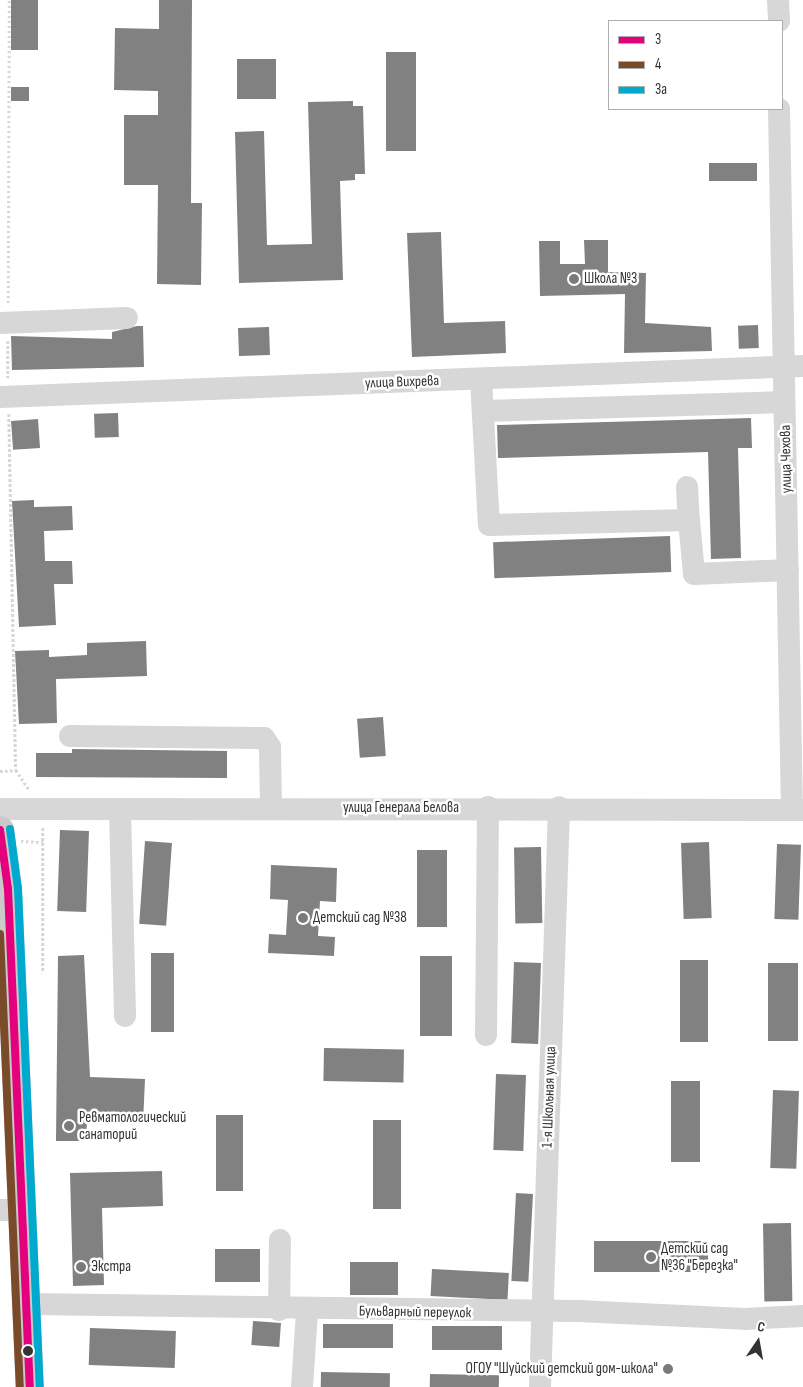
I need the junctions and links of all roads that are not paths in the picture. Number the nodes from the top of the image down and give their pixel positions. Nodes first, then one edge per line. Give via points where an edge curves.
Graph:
1 (778, 0) edge
2 (778, 20) edge
3 (779, 110) edge
4 (126, 318) dead end
5 (4, 323) edge
6 (793, 367) edge
7 (481, 379) junction
8 (4, 397) edge
9 (784, 402) junction
10 (483, 411) junction
11 (687, 487) dead end
12 (689, 520) junction
13 (788, 570) junction
14 (70, 736) dead end
15 (488, 807) junction
16 (559, 807) junction
17 (0, 809) edge
18 (270, 809) junction
19 (120, 810) junction
20 (797, 810) edge
21 (0, 830) edge
22 (125, 1016) dead end
23 (486, 1035) dead end
24 (10, 1210) edge
25 (280, 1240) dead end
26 (27, 1304) junction
27 (279, 1310) junction
28 (307, 1311) junction
29 (541, 1314) junction
30 (803, 1316) edge
31 (30, 1387) edge
32 (302, 1387) edge
33 (540, 1387) edge

1 - 2 street
3 - 6 street, улица Чехова
4 - 5 street
6 - 7 street, улица Вихрева
6 - 9 street, улица Чехова
7 - 8 street, улица Вихрева
7 - 10 street
9 - 10 street
9 - 13 street, улица Чехова
10 - 12 street via 489,526
11 - 12 street
12 - 13 street via 694,574
13 - 20 street, улица Чехова
14 - 18 street via 264,738 270,747
15 - 16 street, улица Генерала Белова
15 - 18 street, улица Генерала Белова
15 - 23 street
16 - 20 street, улица Генерала Белова
16 - 29 street, 1-я Школьная улица
17 - 19 street, улица Генерала Белова
18 - 19 street, улица Генерала Белова
19 - 22 street
21 - 24 main road via 8,889
24 - 26 main road
25 - 27 street
26 - 27 street, Бульварный переулок
26 - 31 main road
27 - 28 street, Бульварный переулок
28 - 29 street, Бульварный переулок
28 - 32 street
29 - 30 street, Бульварный переулок via 745,1319
29 - 33 street, 1-я Школьная улица

